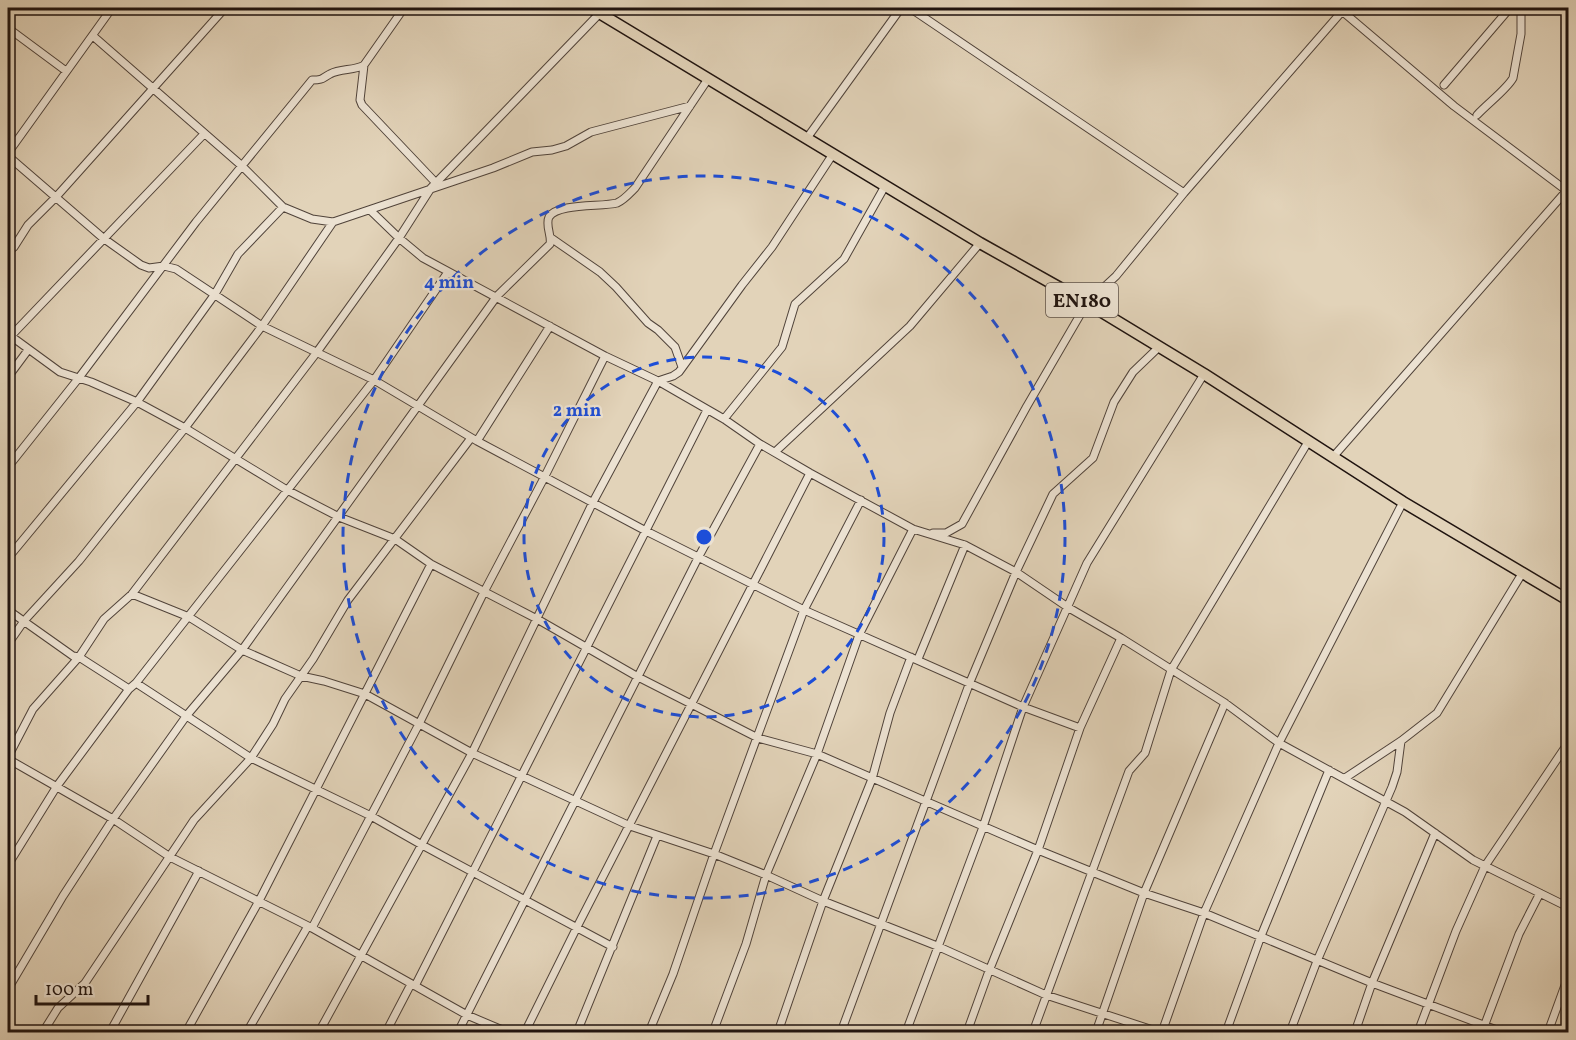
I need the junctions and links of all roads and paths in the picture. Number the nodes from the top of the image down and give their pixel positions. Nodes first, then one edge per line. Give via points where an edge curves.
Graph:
1 (112, 8) edge
2 (225, 8) edge
3 (404, 8) edge
4 (901, 8) edge
5 (910, 8) edge
6 (1510, 8) edge
7 (1521, 8) edge
8 (1344, 9) edge
9 (596, 10) edge
10 (8, 28) edge
11 (93, 36) junction
12 (364, 65) junction
13 (66, 71) junction
14 (708, 78) junction
15 (1444, 85) dead end
16 (154, 89) junction
17 (690, 106) junction
18 (1477, 115) dead end
19 (204, 134) junction
20 (807, 138) junction
21 (833, 154) junction
22 (8, 155) edge
23 (242, 166) junction
24 (433, 185) junction
25 (885, 186) junction
26 (1568, 190) edge
27 (1184, 194) junction
28 (56, 197) junction
29 (283, 207) junction
30 (370, 210) junction
31 (333, 222) junction
32 (103, 238) junction
33 (399, 238) junction
34 (551, 238) junction
35 (980, 243) junction
36 (8, 252) edge
37 (164, 266) junction
38 (448, 272) junction
39 (215, 294) junction
40 (497, 297) junction
41 (1087, 303) junction
42 (262, 326) junction
43 (550, 326) junction
44 (9, 337) edge
45 (1159, 347) junction
46 (28, 350) junction
47 (317, 352) junction
48 (605, 356) junction
49 (682, 367) junction
50 (1204, 374) junction
51 (8, 377) edge
52 (78, 379) junction
53 (374, 380) junction
54 (658, 381) junction
55 (136, 402) junction
56 (417, 407) junction
57 (707, 410) junction
58 (724, 419) junction
59 (185, 428) junction
60 (474, 440) junction
61 (1308, 442) junction
62 (760, 444) junction
63 (775, 452) junction
64 (1332, 457) junction
65 (237, 459) junction
66 (8, 467) edge
67 (810, 473) junction
68 (544, 477) junction
69 (287, 489) junction
70 (861, 500) junction
71 (593, 502) junction
72 (1403, 502) junction
73 (339, 517) junction
74 (913, 529) junction
75 (646, 531) junction
76 (925, 533) junction
77 (394, 538) junction
78 (965, 545) junction
79 (699, 556) junction
80 (8, 558) edge
81 (431, 564) junction
82 (1016, 572) junction
83 (1522, 572) junction
84 (753, 583) junction
85 (484, 592) junction
86 (132, 594) junction
87 (1569, 600) edge
88 (1069, 608) junction
89 (8, 610) edge
90 (804, 610) junction
91 (189, 617) junction
92 (537, 619) junction
93 (24, 621) junction
94 (860, 635) junction
95 (1121, 638) junction
96 (8, 644) edge
97 (586, 648) junction
98 (242, 650) junction
99 (79, 657) junction
100 (915, 658) junction
101 (1171, 670) junction
102 (300, 676) junction
103 (638, 676) junction
104 (970, 682) junction
105 (136, 683) junction
106 (129, 689) junction
107 (365, 694) junction
108 (692, 703) junction
109 (1225, 704) junction
110 (1023, 706) junction
111 (186, 715) junction
112 (419, 724) junction
113 (1080, 728) junction
114 (758, 738) junction
115 (1401, 741) junction
116 (1279, 743) junction
117 (1569, 743) edge
118 (472, 753) junction
119 (817, 754) junction
120 (8, 758) edge
121 (250, 758) junction
122 (1329, 770) junction
123 (520, 776) junction
124 (1345, 778) junction
125 (872, 779) junction
126 (57, 786) junction
127 (317, 790) junction
128 (927, 801) junction
129 (1385, 801) junction
130 (576, 803) junction
131 (371, 816) junction
132 (113, 819) junction
133 (630, 826) junction
134 (983, 827) junction
135 (1435, 833) junction
136 (657, 836) junction
137 (422, 845) junction
138 (1038, 850) junction
139 (714, 854) junction
140 (170, 857) junction
141 (8, 865) edge
142 (1485, 866) junction
143 (199, 871) junction
144 (474, 872) junction
145 (1093, 872) junction
146 (766, 875) junction
147 (1144, 893) junction
148 (1540, 893) junction
149 (259, 901) junction
150 (525, 901) junction
151 (823, 901) junction
152 (1569, 907) edge
153 (1204, 913) junction
154 (880, 923) junction
155 (310, 927) junction
156 (577, 927) junction
157 (1261, 936) junction
158 (937, 946) junction
159 (613, 947) junction
160 (360, 956) junction
161 (1317, 961) junction
162 (989, 971) junction
163 (1569, 977) edge
164 (1372, 983) junction
165 (413, 985) junction
166 (8, 989) edge
167 (1046, 995) junction
168 (1429, 1004) junction
169 (1102, 1013) junction
170 (467, 1015) junction
171 (1484, 1029) edge
172 (43, 1032) edge
173 (110, 1032) edge
174 (186, 1032) edge
175 (247, 1032) edge
176 (319, 1032) edge
177 (386, 1032) edge
178 (458, 1032) edge
179 (507, 1032) edge
180 (525, 1032) edge
181 (577, 1032) edge
182 (649, 1032) edge
183 (713, 1032) edge
184 (778, 1032) edge
185 (841, 1032) edge
186 (906, 1032) edge
187 (967, 1032) edge
188 (1033, 1032) edge
189 (1096, 1032) edge
190 (1161, 1032) edge
191 (1226, 1032) edge
192 (1290, 1032) edge
193 (1355, 1032) edge
194 (1418, 1032) edge
195 (1502, 1032) edge
196 (1548, 1032) edge

1 - 11 street
2 - 16 street
3 - 12 street
4 - 20 street
5 - 27 street
6 - 15 street
7 - 18 street via 1513,78
8 - 26 street via 1454,106
8 - 27 street
9 - 14 main road, EN180
9 - 24 street
10 - 13 street
11 - 13 street
11 - 16 street
12 - 23 street via 331,74 324,80 312,80
12 - 24 street via 362,105
13 - 22 street
14 - 17 street
14 - 20 main road, EN180
16 - 19 street
16 - 28 street
17 - 24 street via 591,132 566,146 532,152
17 - 34 street via 626,198 556,211 548,219
19 - 23 street
19 - 32 street
20 - 21 main road, EN180
21 - 25 main road, EN180
21 - 49 street via 772,247
22 - 28 street
23 - 29 street
23 - 37 street
24 - 30 street
24 - 33 street
25 - 35 main road, EN180
25 - 58 street via 844,259 795,304 782,346
26 - 64 street
27 - 41 street via 1116,276
28 - 32 street
28 - 36 street
29 - 31 street via 312,219
29 - 39 street via 238,254
30 - 31 street
30 - 33 street
31 - 42 street
32 - 37 street via 141,265
32 - 44 street
33 - 38 street
33 - 47 street
34 - 40 street via 550,244
34 - 49 street via 616,286 675,347
35 - 41 main road, EN180
35 - 63 street via 910,326
37 - 39 street via 176,269
37 - 52 street
38 - 40 street
38 - 53 street
39 - 42 street
39 - 55 street
40 - 43 street
40 - 56 street
41 - 45 main road, EN180
41 - 76 street via 962,524 946,533
42 - 47 street
42 - 59 street
43 - 48 street
43 - 60 street
44 - 46 street
45 - 50 main road, EN180
45 - 82 street via 1133,372 1114,402 1093,458 1053,494
46 - 51 street
46 - 52 street
47 - 53 street
47 - 65 street
48 - 54 street
48 - 68 street
49 - 54 street via 673,376
50 - 61 main road, EN180
50 - 88 street via 1087,563
52 - 55 street
52 - 66 street
53 - 56 street
53 - 69 street
54 - 57 street
54 - 71 street
55 - 59 street
55 - 80 street
56 - 60 street
56 - 73 street
57 - 58 street
57 - 75 street
58 - 62 street
59 - 65 street
59 - 93 street via 79,561
60 - 68 street
60 - 77 street
61 - 64 main road, EN180
61 - 101 street
62 - 63 street
62 - 79 street
63 - 67 street
64 - 72 main road, EN180
65 - 69 street
65 - 86 street
67 - 70 street
67 - 84 street
68 - 71 street
68 - 85 street
69 - 73 street
69 - 91 street
70 - 74 street
70 - 90 street
71 - 75 street
71 - 92 street
72 - 83 main road, EN180
72 - 116 street
73 - 77 street
73 - 98 street
74 - 76 street
74 - 94 street
75 - 79 street
75 - 97 street
76 - 78 street
77 - 81 street
77 - 102 street via 348,600
78 - 82 street
78 - 100 street
79 - 84 street
79 - 103 street
81 - 85 street
81 - 107 street
82 - 88 street
82 - 104 street
83 - 87 main road, EN180
83 - 115 street via 1437,712
84 - 90 street
84 - 108 street
85 - 92 street
85 - 112 street
86 - 91 street
86 - 99 street via 104,619
88 - 95 street
88 - 110 street
89 - 93 street
90 - 94 street
90 - 114 street
91 - 98 street
91 - 105 street
92 - 97 street
92 - 118 street
93 - 96 street
93 - 99 street
94 - 100 street
94 - 119 street
95 - 101 street
95 - 113 street
97 - 103 street
97 - 123 street
98 - 102 street
98 - 111 street
99 - 106 street
99 - 120 street via 33,709
100 - 104 street
100 - 125 street via 890,713
101 - 109 street
101 - 145 street via 1145,753 1129,771
102 - 107 street
102 - 121 street
103 - 108 street
103 - 130 street
104 - 110 street
104 - 128 street
105 - 106 street
105 - 111 street
106 - 126 street
107 - 112 street
107 - 127 street
108 - 114 street
108 - 133 street
109 - 116 street
109 - 147 street
110 - 113 street
110 - 134 street
111 - 121 street
111 - 132 street
112 - 118 street
112 - 131 street
113 - 138 street
114 - 119 street
114 - 139 street
115 - 124 street
115 - 129 street via 1397,772
116 - 122 street
116 - 153 street
117 - 142 street
118 - 123 street
118 - 137 street
119 - 125 street
119 - 146 street
120 - 126 street
121 - 127 street
121 - 140 street via 194,820
122 - 124 street
122 - 157 street
123 - 130 street
123 - 144 street
124 - 129 street
125 - 128 street
125 - 151 street
126 - 132 street
126 - 141 street
127 - 131 street
127 - 149 street
128 - 134 street
128 - 154 street
129 - 135 street
129 - 161 street
130 - 133 street
130 - 150 street
131 - 137 street
131 - 155 street
132 - 140 street
132 - 166 street
133 - 136 street
133 - 156 street
134 - 138 street
134 - 158 street
135 - 142 street
135 - 164 street
136 - 139 street
136 - 159 street
137 - 144 street
137 - 160 street
138 - 145 street
138 - 162 street
139 - 146 street
139 - 182 street
140 - 143 street
140 - 172 street via 86,983 58,1008
142 - 148 street
142 - 168 street
143 - 149 street
143 - 173 street
144 - 150 street
144 - 165 street
145 - 147 street
145 - 167 street
146 - 151 street
146 - 183 street via 746,944
147 - 153 street
147 - 169 street
148 - 152 street
148 - 171 street via 1519,934
149 - 155 street
149 - 174 street
150 - 156 street
150 - 170 street
151 - 154 street
151 - 184 street
153 - 157 street
153 - 190 street
154 - 158 street
154 - 185 street
155 - 160 street
155 - 175 street
156 - 159 street
156 - 180 street
157 - 161 street
157 - 191 street
158 - 162 street
158 - 186 street
159 - 181 street
160 - 165 street
160 - 176 street
161 - 164 street
161 - 192 street
162 - 167 street
162 - 187 street
163 - 196 street
164 - 168 street
164 - 193 street
165 - 170 street
165 - 177 street
167 - 169 street
167 - 188 street
168 - 171 street
168 - 194 street
169 - 189 street
169 - 190 street
170 - 178 street
170 - 179 street
171 - 195 street

